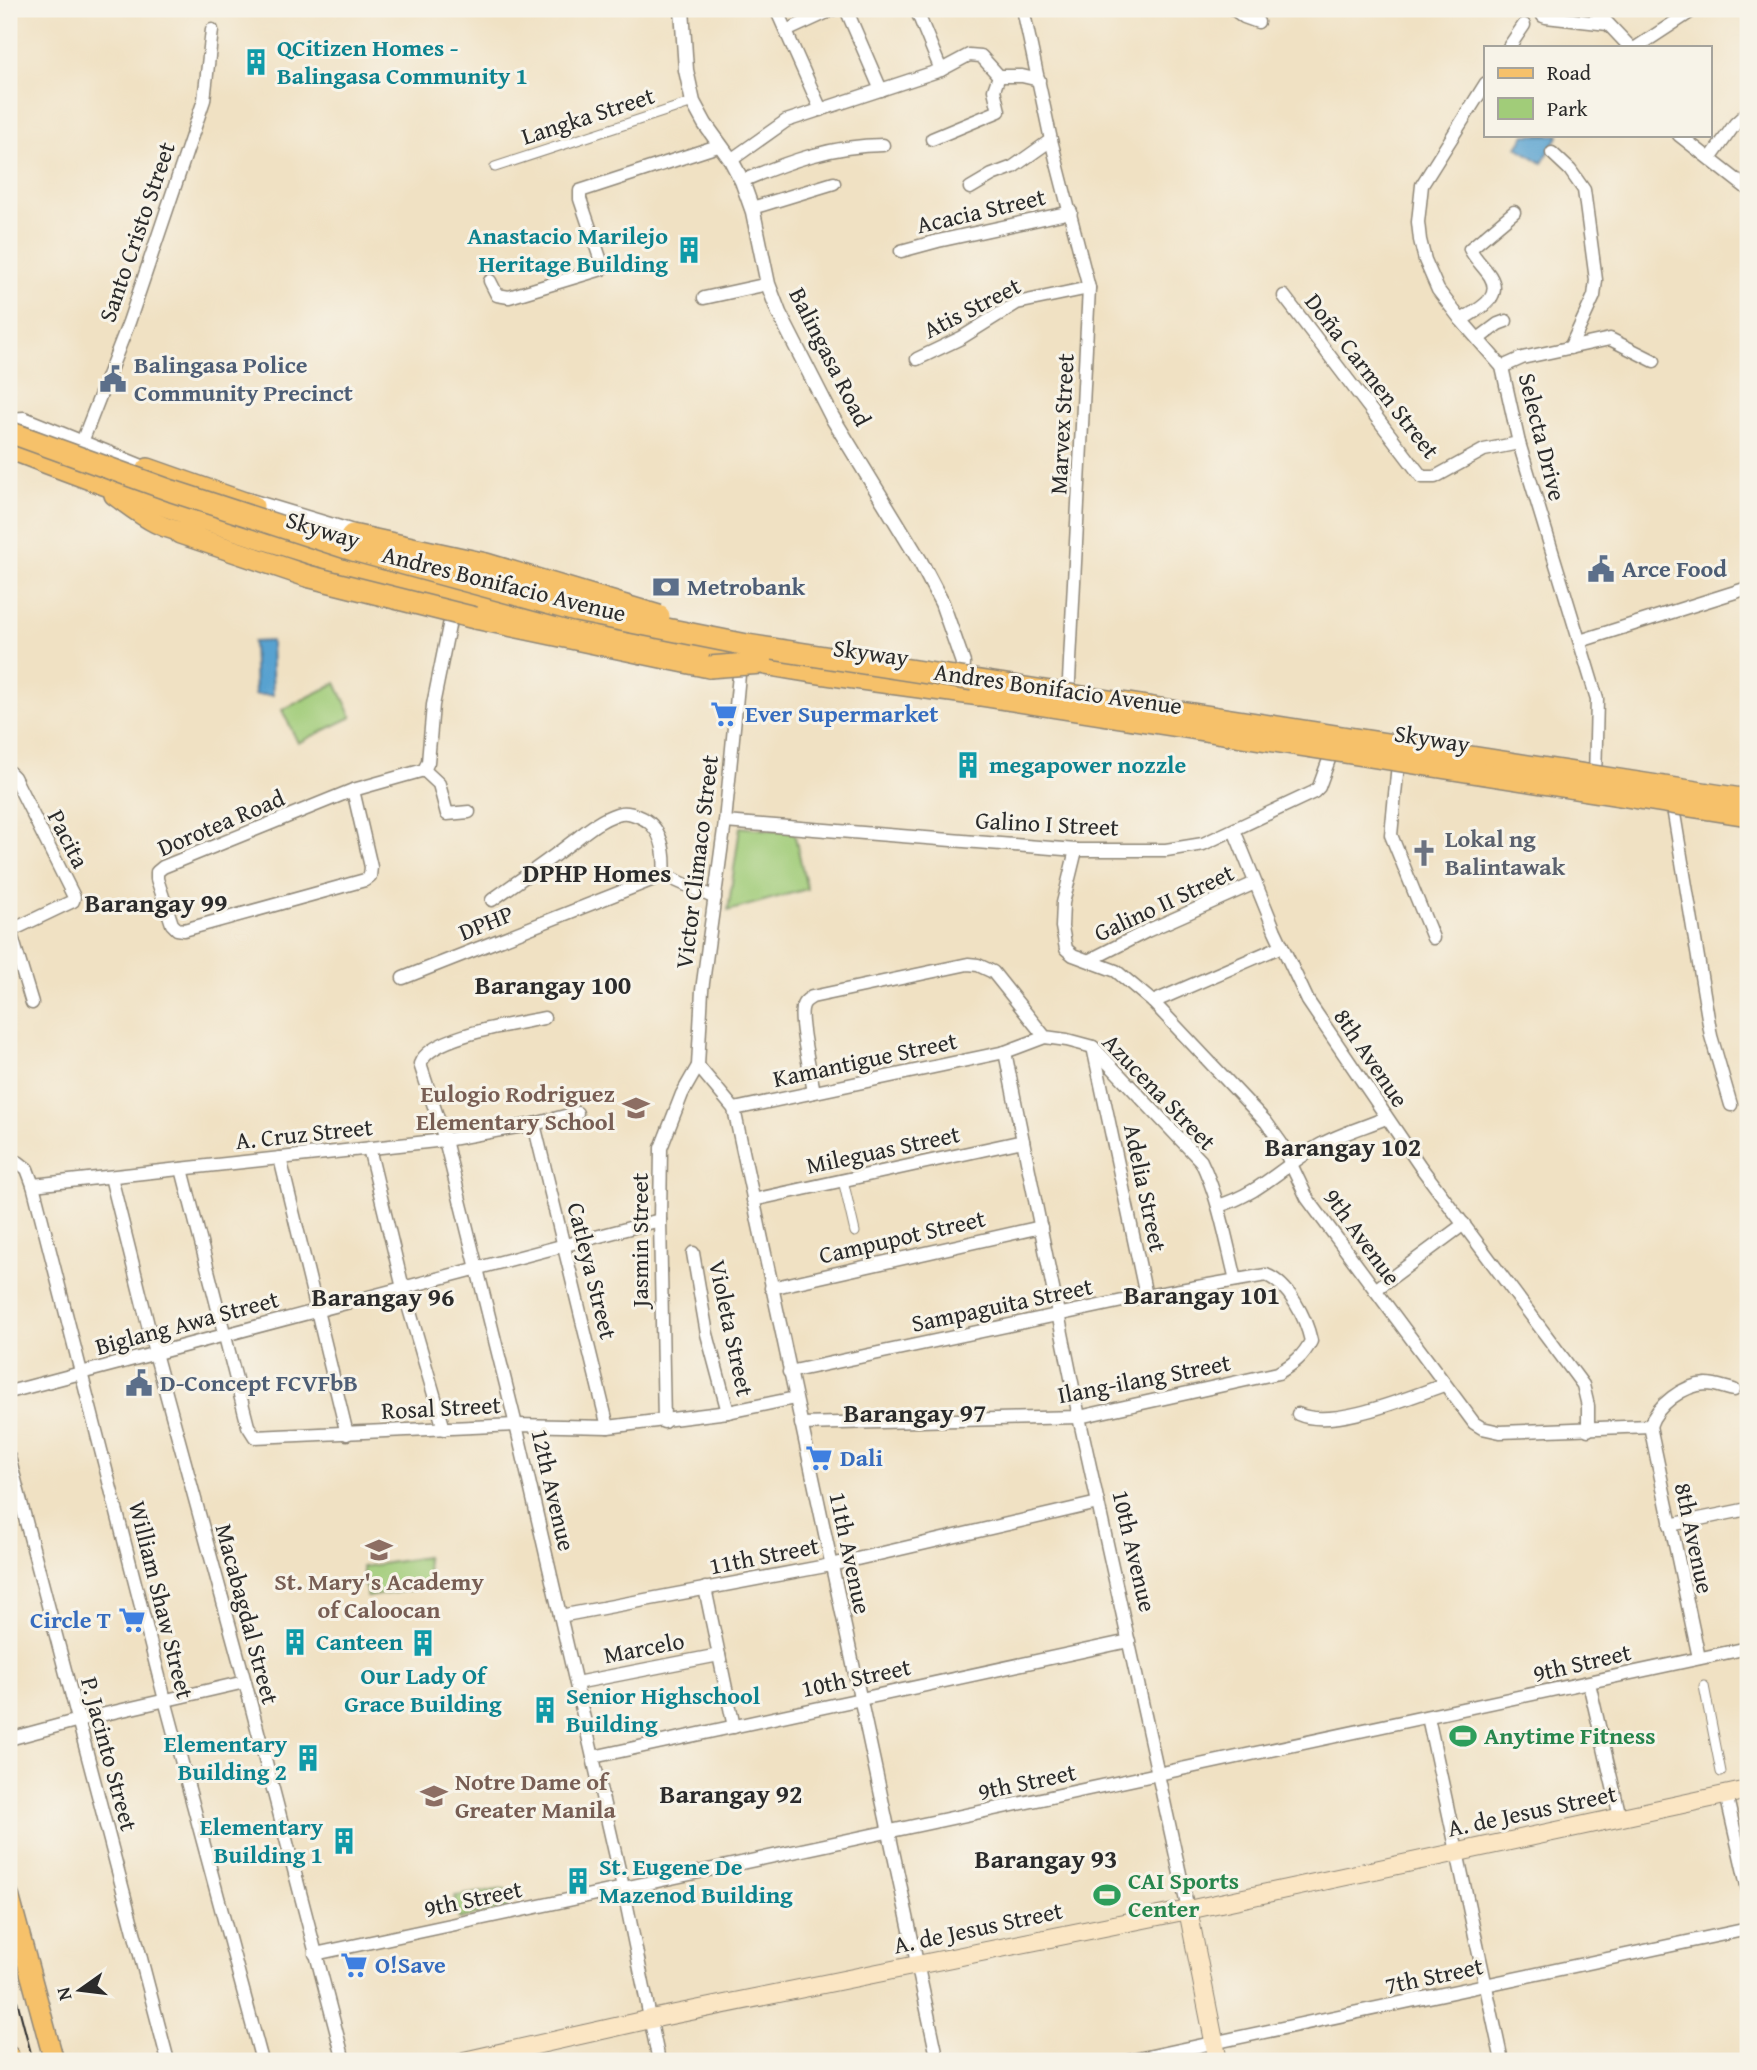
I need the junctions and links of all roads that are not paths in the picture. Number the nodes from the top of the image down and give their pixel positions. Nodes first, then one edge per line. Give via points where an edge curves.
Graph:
1 (682, 9) edge
2 (776, 9) edge
3 (834, 9) edge
4 (846, 9) edge
5 (1023, 9) edge
6 (1233, 9) edge
7 (1542, 9) edge
8 (1594, 9) edge
9 (1695, 9) edge
10 (920, 10) edge
11 (1258, 22) dead end
12 (1608, 24) junction
13 (1524, 25) dead end
14 (212, 30) dead end
15 (786, 31) junction
16 (1510, 46) edge
17 (1629, 46) edge
18 (1639, 46) edge
19 (941, 70) junction
20 (999, 76) junction
21 (1039, 80) junction
22 (1484, 86) edge
23 (881, 90) junction
24 (693, 102) junction
25 (821, 110) junction
26 (1748, 112) edge
27 (1680, 136) edge
28 (932, 139) dead end
29 (1051, 139) junction
30 (721, 145) junction
31 (883, 145) dead end
32 (1552, 153) dead end
33 (1710, 159) junction
34 (731, 160) junction
35 (495, 167) dead end
36 (742, 181) junction
37 (834, 183) dead end
38 (970, 188) dead end
39 (1748, 189) edge
40 (752, 208) junction
41 (1070, 212) junction
42 (1514, 212) dead end
43 (901, 251) dead end
44 (490, 281) dead end
45 (768, 284) junction
46 (1088, 288) junction
47 (1284, 296) dead end
48 (704, 298) dead end
49 (1461, 320) junction
50 (1506, 321) dead end
51 (1478, 339) junction
52 (1570, 348) junction
53 (917, 359) dead end
54 (1654, 361) dead end
55 (1502, 367) junction
56 (9, 419) edge
57 (9, 431) edge
58 (82, 442) junction
59 (1519, 443) junction
60 (9, 448) edge
61 (9, 456) edge
62 (148, 469) junction
63 (114, 495) junction
64 (220, 531) junction
65 (180, 533) junction
66 (1748, 588) edge
67 (455, 598) junction
68 (669, 628) junction
69 (1580, 641) junction
70 (743, 654) junction
71 (762, 663) junction
72 (962, 675) junction
73 (1068, 692) junction
74 (1068, 715) junction
75 (1331, 754) junction
76 (1398, 764) junction
77 (1596, 769) junction
78 (425, 770) junction
79 (9, 772) edge
80 (353, 790) junction
81 (1748, 794) edge
82 (1594, 797) junction
83 (1748, 800) edge
84 (1673, 808) junction
85 (469, 812) dead end
86 (1748, 817) edge
87 (725, 822) junction
88 (1234, 830) junction
89 (1076, 849) junction
90 (664, 875) junction
91 (1255, 883) junction
92 (715, 898) junction
93 (492, 900) dead end
94 (10, 929) edge
95 (1433, 938) dead end
96 (1282, 946) junction
97 (1090, 960) junction
98 (403, 978) dead end
99 (1153, 1002) junction
100 (32, 1003) dead end
101 (544, 1018) dead end
102 (1045, 1037) junction
103 (1093, 1047) junction
104 (1005, 1052) junction
105 (698, 1066) junction
106 (814, 1092) junction
107 (1731, 1105) dead end
108 (734, 1109) junction
109 (577, 1113) dead end
110 (1386, 1118) junction
111 (534, 1124) junction
112 (445, 1140) junction
113 (1023, 1141) junction
114 (369, 1148) junction
115 (280, 1158) junction
116 (9, 1164) edge
117 (1291, 1164) junction
118 (181, 1169) junction
119 (111, 1177) junction
120 (843, 1180) junction
121 (33, 1185) junction
122 (753, 1200) junction
123 (1218, 1206) junction
124 (660, 1220) junction
125 (1464, 1224) junction
126 (1041, 1227) junction
127 (855, 1232) dead end
128 (565, 1245) junction
129 (693, 1253) dead end
130 (477, 1268) junction
131 (1236, 1280) junction
132 (403, 1288) junction
133 (771, 1288) junction
134 (1375, 1290) junction
135 (1146, 1296) junction
136 (317, 1311) junction
137 (1060, 1314) junction
138 (225, 1335) junction
139 (1311, 1341) joint
140 (155, 1353) junction
141 (789, 1372) junction
142 (81, 1373) junction
143 (1444, 1385) junction
144 (1734, 1390) dead end
145 (9, 1392) edge
146 (795, 1398) junction
147 (728, 1412) junction
148 (1298, 1414) dead end
149 (1079, 1417) junction
150 (664, 1422) junction
151 (801, 1424) junction
152 (516, 1425) junction
153 (1650, 1426) junction
154 (608, 1427) junction
155 (443, 1429) junction
156 (1588, 1430) junction
157 (347, 1434) junction
158 (9, 1457) edge
159 (1098, 1503) junction
160 (1748, 1509) edge
161 (1670, 1525) junction
162 (831, 1564) junction
163 (705, 1588) junction
164 (560, 1616) junction
165 (1129, 1642) junction
166 (1748, 1648) edge
167 (719, 1655) junction
168 (1699, 1658) junction
169 (245, 1682) junction
170 (576, 1683) junction
171 (1589, 1683) junction
172 (1704, 1686) dead end
173 (861, 1698) junction
174 (165, 1700) junction
175 (1428, 1717) junction
176 (79, 1720) junction
177 (734, 1727) junction
178 (9, 1739) edge
179 (593, 1758) junction
180 (1721, 1772) dead end
181 (1160, 1775) junction
182 (1748, 1790) edge
183 (1726, 1794) junction
184 (1620, 1817) junction
185 (891, 1832) junction
186 (1457, 1852) junction
187 (623, 1887) junction
188 (1748, 1890) edge
189 (9, 1895) edge
190 (1188, 1910) junction
191 (1748, 1929) edge
192 (315, 1954) junction
193 (919, 1965) junction
194 (1486, 1986) junction
195 (651, 2019) junction
196 (1217, 2053) edge
197 (9, 2056) edge
198 (10, 2061) edge
199 (54, 2061) edge
200 (168, 2061) edge
201 (262, 2061) edge
202 (344, 2061) edge
203 (464, 2061) edge
204 (659, 2061) edge
205 (938, 2061) edge
206 (1128, 2061) edge
207 (1502, 2061) edge

1 - 24 street, Balingasa Road
2 - 15 street
3 - 15 street
4 - 23 street
5 - 21 street, Marvex Street
6 - 11 street
7 - 12 street via 1546,17
8 - 12 street
9 - 18 street
10 - 19 street
12 - 17 street
13 - 16 street
14 - 58 street, Santo Cristo Street via 204,100 129,322
15 - 25 street
19 - 20 street via 975,54
19 - 23 street
20 - 21 street
20 - 28 street via 994,90 999,111
21 - 29 street, Marvex Street
22 - 49 street, Selecta Drive via 1422,185 1418,222 1425,260 1438,290
23 - 25 street
24 - 30 street, Balingasa Road
24 - 35 street, Langka Street
25 - 34 street via 786,121
26 - 33 street
27 - 33 street
29 - 38 street via 1013,167
29 - 41 street, Marvex Street
30 - 34 street, Balingasa Road
30 - 44 street via 580,191 602,270 509,297 497,295
31 - 36 street via 831,150
32 - 52 street via 1584,190 1596,280 1594,296
33 - 39 street
34 - 36 street, Balingasa Road
36 - 40 street, Balingasa Road
37 - 40 street
40 - 45 street, Balingasa Road
41 - 43 street, Acacia Street
41 - 46 street, Marvex Street
42 - 49 street via 1471,248 1495,289 1488,302
45 - 48 street
45 - 72 street, Balingasa Road via 832,417 942,603 963,663
46 - 53 street, Atis Street via 1017,303
46 - 73 street, Marvex Street
47 - 59 street, Doña Carmen Street via 1417,472 1429,478 1484,450
49 - 51 street, Selecta Drive
50 - 51 street
51 - 55 street, Selecta Drive
52 - 54 street via 1613,339
52 - 55 street
55 - 59 street, Selecta Drive
56 - 58 street, Andres Bonifacio Avenue via 24,418
57 - 68 main road, Andres Bonifacio Avenue via 144,482 367,552
57 - 70 highway, Skyway, bridge via 248,516 412,567
58 - 62 street, Andres Bonifacio Avenue
59 - 69 street, Selecta Drive
60 - 71 highway, Skyway, bridge via 192,515 410,583
61 - 63 main road, Andres Bonifacio Avenue
62 - 68 street, Andres Bonifacio Avenue via 315,520 571,588
62 - 70 highway, bridge via 253,506 372,540 486,564 620,603
63 - 64 main road, Andres Bonifacio Avenue
63 - 65 main road via 153,523
64 - 65 main road
64 - 67 main road, Andres Bonifacio Avenue via 281,553
65 - 71 highway, bridge via 307,576 475,618 709,667
66 - 69 street
67 - 70 main road, Andres Bonifacio Avenue
67 - 78 street
68 - 72 main road, Andres Bonifacio Avenue
69 - 77 street, Selecta Drive via 1598,705
70 - 74 main road, Andres Bonifacio Avenue
70 - 83 highway, Skyway, bridge
70 - 87 street, Victor Climaco Street
71 - 86 highway, Skyway, bridge
72 - 73 main road, Andres Bonifacio Avenue
73 - 74 street, Marvex Street
73 - 77 main road, Andres Bonifacio Avenue
74 - 75 main road, Andres Bonifacio Avenue
75 - 76 main road, Andres Bonifacio Avenue
75 - 88 street, Galino Ⅰ Street via 1314,792
76 - 82 main road, Andres Bonifacio Avenue
76 - 95 street via 1391,835
77 - 81 main road, Andres Bonifacio Avenue
77 - 82 street, Selecta Drive
78 - 80 street, Dorotea Road
78 - 85 street via 439,784 447,814
79 - 94 street, Pacita via 74,897
80 - 80 street, Dorotea Road via 371,867 365,880 184,930 172,924 157,879 163,867
82 - 84 main road, Andres Bonifacio Avenue
84 - 86 main road, Andres Bonifacio Avenue
84 - 107 street via 1711,1035
87 - 89 street, Galino Ⅰ Street
87 - 92 street, Victor Climaco Street
88 - 89 street, Galino Ⅰ Street via 1203,844 1166,850
88 - 91 street, 8th Avenue
89 - 97 street, 9th Avenue via 1062,927 1066,949
90 - 92 street
90 - 93 street, DPHP via 666,858 654,827 644,818 619,813
90 - 98 street, DPHP
91 - 96 street, 8th Avenue
91 - 97 street, Galino Ⅱ Street
92 - 105 street, Victor Climaco Street via 702,990
94 - 100 street
96 - 99 street
96 - 110 street, 8th Avenue via 1308,1001
97 - 99 street, 9th Avenue via 1116,971
99 - 117 street, 9th Avenue via 1266,1122
101 - 112 street, 12th Avenue via 468,1034 425,1055 421,1066
102 - 103 street, Azucena Street
102 - 104 street, Kamantigue Street
102 - 106 street via 998,977 978,965 812,997 801,1011
103 - 123 street, Azucena Street via 1201,1161
103 - 135 street, Adelia Street
104 - 106 street, Kamantigue Street
104 - 113 street, 10th Avenue
105 - 108 street, 11th Avenue
105 - 124 street, Jasmin Street via 661,1148
106 - 108 street, Kamantigue Street
108 - 122 street, 11th Avenue
109 - 111 street, A. Cruz Street
110 - 117 street via 1321,1144
110 - 125 street, 8th Avenue
111 - 112 street, A. Cruz Street
111 - 128 street, Catleya Street
112 - 114 street, A. Cruz Street
112 - 130 street, 12th Avenue
113 - 120 street, Mileguas Street
113 - 126 street, 10th Avenue
114 - 115 street, A. Cruz Street
114 - 132 street
115 - 118 street, A. Cruz Street
115 - 136 street
116 - 121 street via 18,1162 27,1169
117 - 123 street via 1240,1200
117 - 134 street, 9th Avenue via 1307,1198
118 - 119 street, A. Cruz Street
118 - 138 street
119 - 121 street, A. Cruz Street
119 - 140 street, Macabagdal Street
120 - 122 street, Mileguas Street
120 - 127 street
121 - 142 street, William Shaw Street
122 - 133 street, 11th Avenue
123 - 131 street, Azucena Street
124 - 128 street, Biglang Awa Street
124 - 150 street, Jasmin Street
125 - 134 street
125 - 156 street, 8th Avenue via 1583,1385
126 - 133 street, Campupot Street
126 - 137 street, 10th Avenue
128 - 130 street, Biglang Awa Street
128 - 154 street, Catleya Street
129 - 147 street, Violeta Street via 707,1334
130 - 132 street, Biglang Awa Street
130 - 152 street, 12th Avenue
131 - 135 street, Sampaguita Street
131 - 139 street, Sampaguita Street via 1266,1275 1276,1279 1308,1327
132 - 136 street, Biglang Awa Street
132 - 155 street
133 - 141 street, 11th Avenue
134 - 143 street, 9th Avenue
135 - 137 street, Sampaguita Street
136 - 138 street, Biglang Awa Street
136 - 157 street
137 - 141 street, Sampaguita Street
137 - 149 street, 10th Avenue
138 - 140 street, Biglang Awa Street
138 - 157 street, Rosal Street via 248,1426 255,1437
139 - 149 street, Ilang-ilang Street via 1305,1353 1278,1373
140 - 142 street, Biglang Awa Street
140 - 169 street, Macabagdal Street
141 - 146 street, 11th Avenue
142 - 145 street, Biglang Awa Street
142 - 174 street, William Shaw Street
143 - 148 street via 1366,1411 1318,1419
143 - 156 street, 9th Avenue via 1482,1428 1500,1432
144 - 153 street via 1706,1384 1685,1390 1653,1416
146 - 147 street, Rosal Street
146 - 151 street, 11th Avenue
147 - 150 street, Rosal Street
149 - 151 street, Ilang-ilang Street
149 - 159 street, 10th Avenue
150 - 154 street, Rosal Street
151 - 162 street, 11th Avenue
152 - 154 street, Rosal Street
152 - 155 street, Rosal Street
152 - 164 street, 12th Avenue
153 - 156 street, 9th Avenue
153 - 161 street, 8th Avenue
155 - 157 street, Rosal Street
158 - 176 street, P. Jacinto Street
159 - 162 street, 11th Street
159 - 165 street, 10th Avenue
160 - 161 street
161 - 168 street, 8th Avenue
162 - 163 street, 11th Street
162 - 173 street, 11th Avenue
163 - 164 street, 11th Street
163 - 167 street, Marcelo
164 - 170 street, 12th Avenue
165 - 173 street, 10th Street
165 - 181 street, 10th Avenue
166 - 168 street, 9th Street
167 - 170 street, Marcelo
167 - 177 street, Marcelo
168 - 171 street, 9th Street
169 - 174 street
169 - 192 street, Macabagdal Street
170 - 179 street, 12th Avenue
171 - 175 street, 9th Street
171 - 184 street
172 - 180 street
173 - 177 street, 10th Street
173 - 185 street, 11th Avenue
174 - 176 street
174 - 201 street, William Shaw Street
175 - 181 street, 9th Street
175 - 186 street
176 - 178 street
176 - 200 street, P. Jacinto Street
177 - 179 street, 10th Street
179 - 187 street, 12th Avenue
181 - 185 street, 9th Street
181 - 190 street, 10th Avenue
182 - 183 main road, A. de Jesus Street
183 - 184 main road, A. de Jesus Street
183 - 188 street
184 - 186 main road, A. de Jesus Street
185 - 187 street, 9th Street
185 - 193 street, 11th Avenue
186 - 190 main road, A. de Jesus Street
186 - 194 street
187 - 192 street, 9th Street
187 - 195 street, 12th Avenue
189 - 199 main road
190 - 193 main road, A. de Jesus Street
190 - 196 main road, 10th Avenue
191 - 194 street, 7th Street
192 - 202 street, Macabagdal Street
193 - 195 main road, A. de Jesus Street
193 - 205 street, 11th Avenue
194 - 196 street, 7th Street
194 - 207 street
195 - 203 main road, A. de Jesus Street
195 - 204 street, 12th Avenue
196 - 206 street, 7th Street
197 - 198 main road

